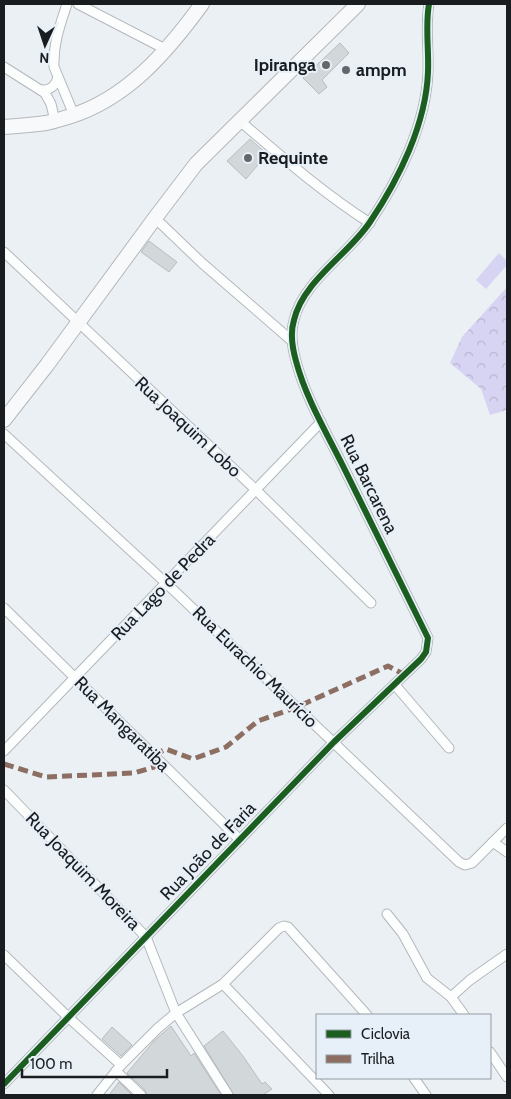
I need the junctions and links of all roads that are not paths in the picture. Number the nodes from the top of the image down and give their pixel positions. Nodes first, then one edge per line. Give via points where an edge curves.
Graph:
1 (67, 4) edge
2 (78, 4) edge
3 (202, 4) edge
4 (358, 4) edge
5 (429, 4) edge
6 (167, 50) junction
7 (4, 67) edge
8 (58, 77) junction
9 (41, 90) junction
10 (74, 116) junction
11 (55, 121) junction
12 (240, 121) junction
13 (4, 127) edge
14 (154, 218) junction
15 (370, 223) junction
16 (4, 252) edge
17 (78, 322) junction
18 (292, 340) junction
19 (4, 420) edge
20 (321, 422) junction
21 (4, 434) edge
22 (256, 490) junction
23 (166, 583) junction
24 (371, 603) dead end
25 (4, 608) edge
26 (428, 638) joint
27 (75, 677) junction
28 (395, 685) junction
29 (334, 742) junction
30 (449, 748) dead end
31 (4, 750) edge
32 (4, 790) edge
33 (507, 828) edge
34 (240, 840) junction
35 (494, 842) junction
36 (507, 852) edge
37 (387, 914) dead end
38 (146, 937) junction
39 (507, 954) edge
40 (4, 955) edge
41 (223, 984) junction
42 (451, 997) junction
43 (176, 1013) junction
44 (366, 1014) edge
45 (463, 1014) edge
46 (69, 1018) junction
47 (491, 1053) edge
48 (119, 1068) junction
49 (507, 1077) edge
50 (415, 1079) edge
51 (4, 1084) edge
52 (97, 1095) edge
53 (141, 1095) edge
54 (228, 1095) edge
55 (329, 1095) edge
56 (426, 1095) edge

1 - 8 street via 54,48 54,67
2 - 6 street
3 - 6 main road
4 - 12 main road
5 - 15 street via 428,72 422,115 400,169
6 - 10 main road via 111,98
7 - 9 street
8 - 9 street via 53,87
8 - 10 street
9 - 11 street via 51,104
10 - 11 main road
11 - 13 main road
12 - 14 main road via 196,164
12 - 15 street via 318,187
14 - 17 main road
14 - 18 street
15 - 18 street via 327,268 302,302 294,319
16 - 17 street, Rua Joaquim Lobo
17 - 19 main road
17 - 22 street, Rua Joaquim Lobo
18 - 20 street, Rua Barcarena via 302,378
20 - 22 street, Rua Lago de Pedra
20 - 26 street, Rua Barcarena
21 - 23 street, Rua Eurachio Maurício
22 - 23 street, Rua Lago de Pedra
22 - 24 street, Rua Joaquim Lobo
23 - 27 street, Rua Lago de Pedra
23 - 29 street, Rua Eurachio Maurício
25 - 27 street, Rua Mangaratiba
26 - 28 street, Rua João de Faria via 424,655
27 - 31 street, Rua Lago de Pedra
27 - 34 street, Rua Mangaratiba
28 - 29 street, Rua João de Faria
28 - 30 street
29 - 34 street, Rua João de Faria
29 - 35 street, Rua Eurachio Maurício via 459,862 472,863
32 - 38 street, Rua Joaquim Moreira
33 - 35 street, Rua Eurachio Maurício
34 - 38 street, Rua João de Faria
35 - 36 street
37 - 42 street via 404,934 427,978
38 - 43 street, Rua Joaquim Moreira
38 - 46 street, Rua João de Faria
39 - 42 street
40 - 46 street
41 - 43 street
41 - 44 street via 284,926
41 - 55 street
42 - 45 street
43 - 48 street
43 - 54 street, Rua Joaquim Moreira
46 - 48 street
46 - 51 street, Rua João de Faria
47 - 49 street
48 - 52 street
48 - 53 street
50 - 56 street

